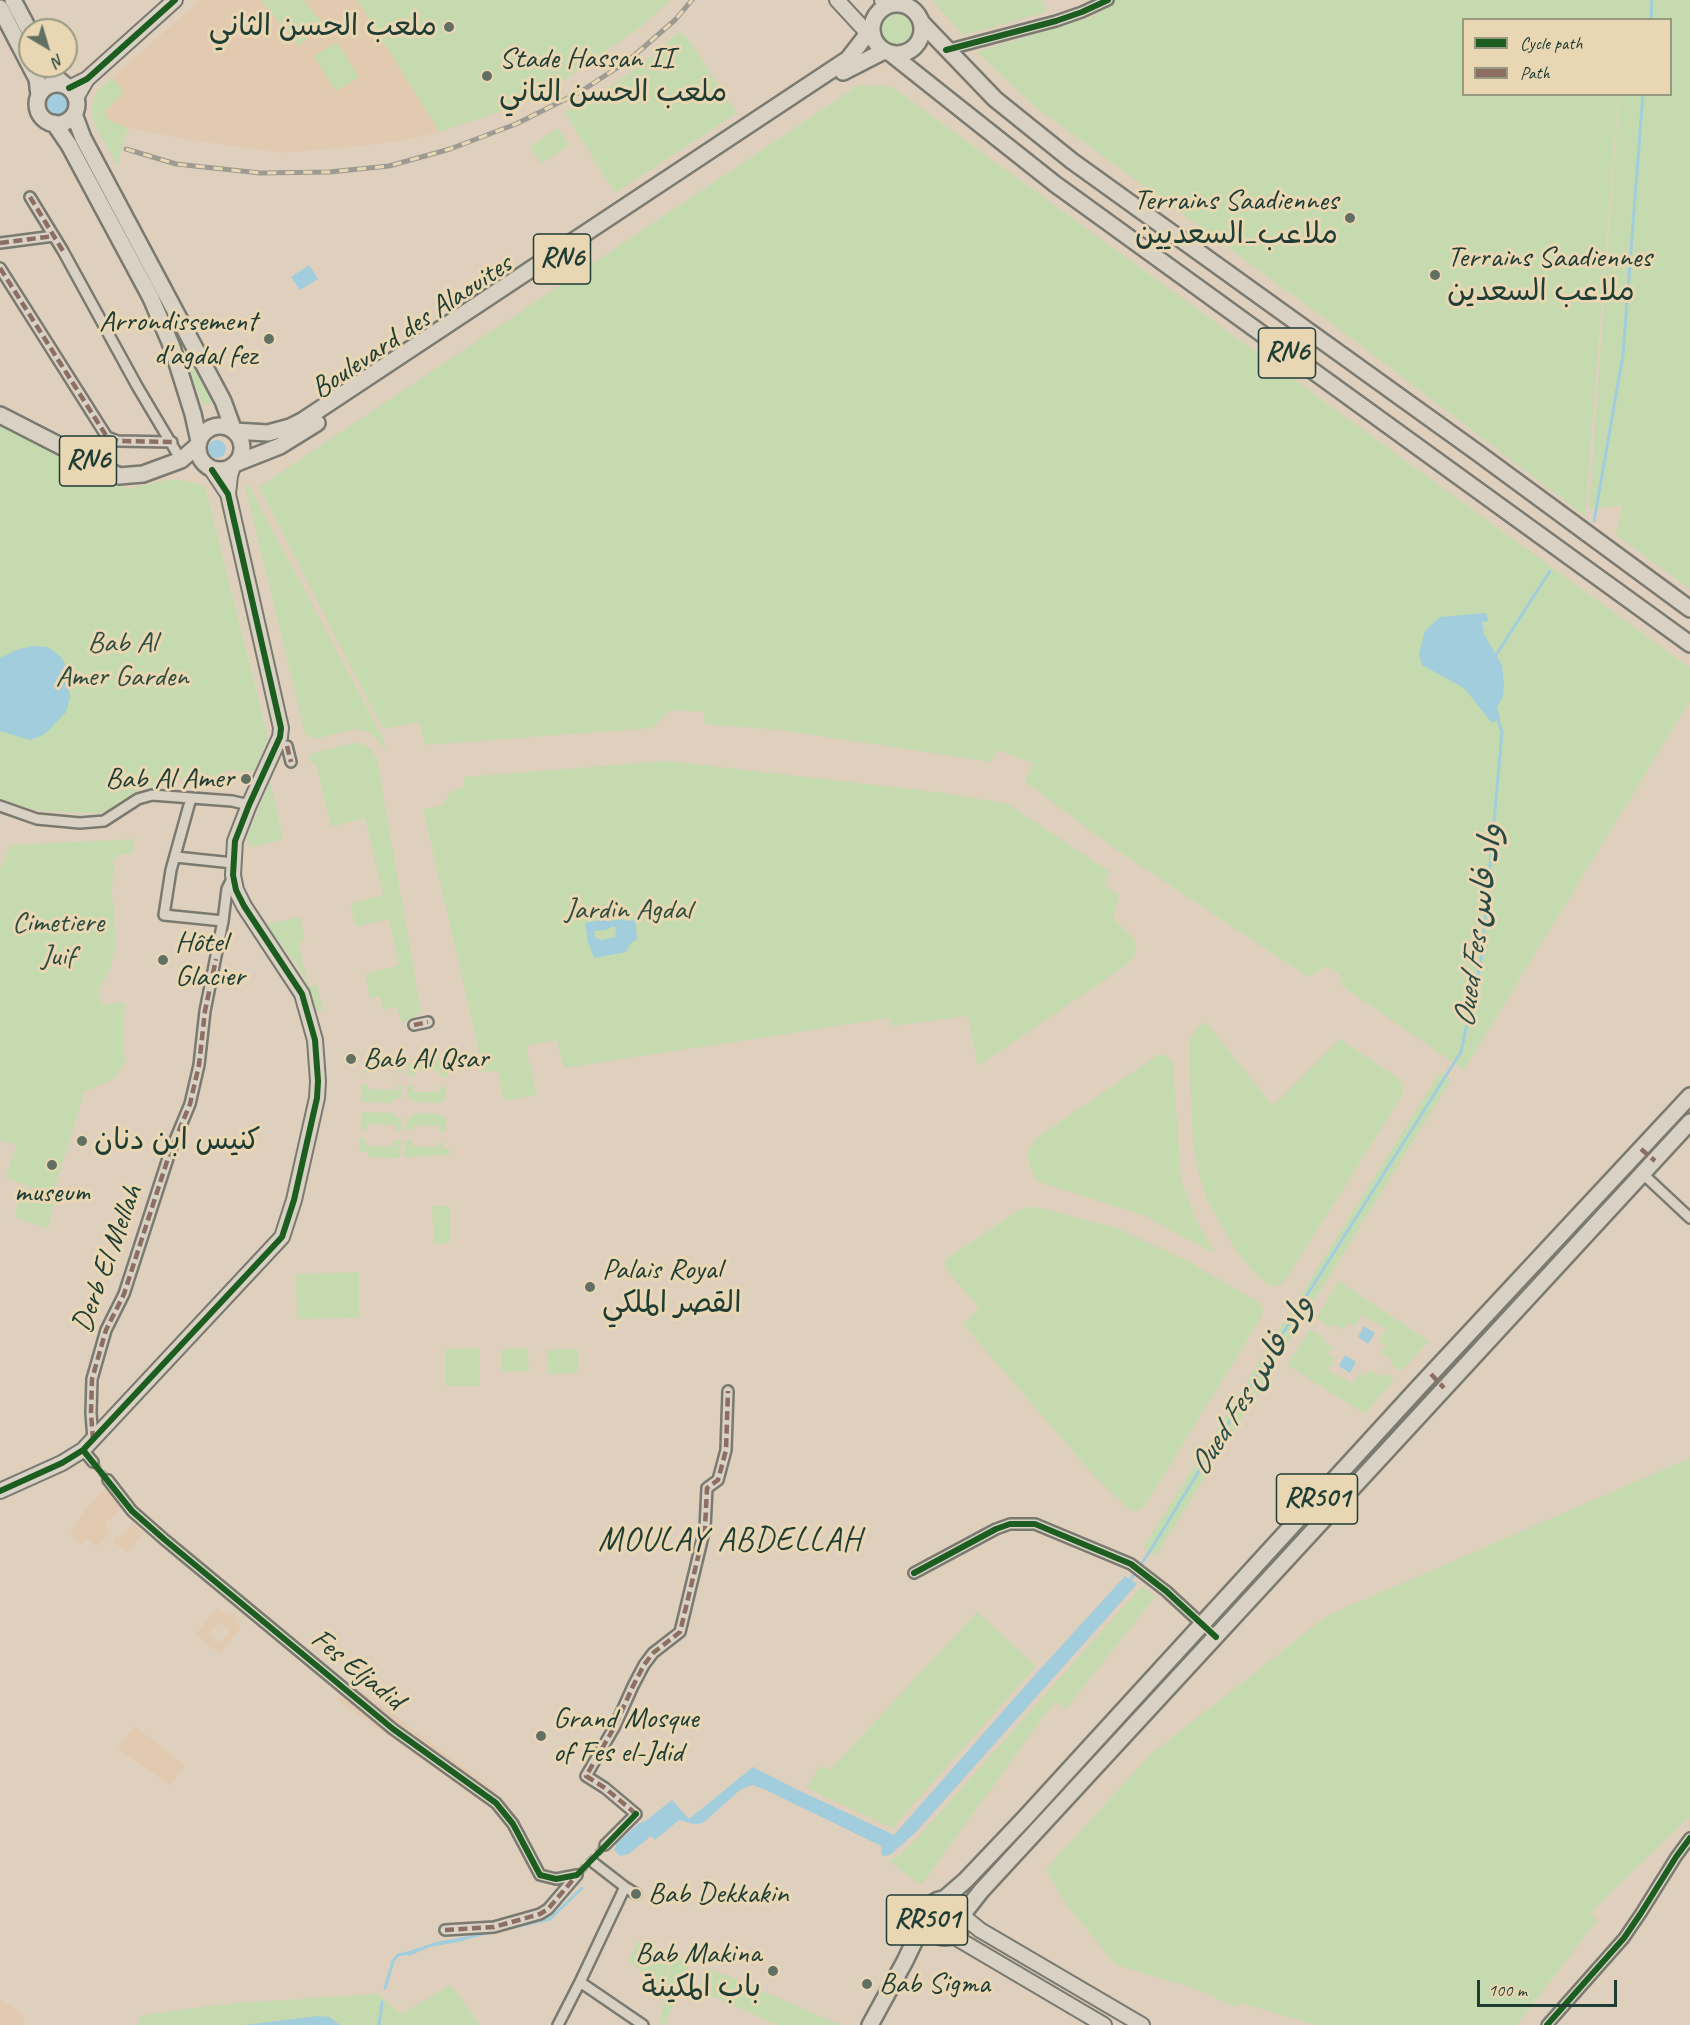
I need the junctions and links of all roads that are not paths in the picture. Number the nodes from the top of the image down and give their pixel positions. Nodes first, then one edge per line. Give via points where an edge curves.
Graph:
1 (13, 0) edge
2 (176, 0) edge
3 (837, 0) edge
4 (1108, 0) edge
5 (894, 2) edge
6 (0, 8) edge
7 (22, 18) edge
8 (921, 23) junction
9 (878, 41) junction
10 (946, 50) junction
11 (57, 78) edge
12 (70, 90) junction
13 (39, 95) junction
14 (74, 114) junction
15 (54, 123) junction
16 (30, 196) dead end
17 (54, 236) junction
18 (0, 243) edge
19 (0, 268) edge
20 (0, 415) edge
21 (234, 431) junction
22 (172, 442) junction
23 (198, 443) junction
24 (182, 460) junction
25 (235, 464) junction
26 (209, 468) junction
27 (228, 494) junction
28 (1690, 609) edge
29 (1690, 644) edge
30 (286, 746) dead end
31 (291, 762) dead end
32 (191, 798) junction
33 (249, 805) junction
34 (0, 806) edge
35 (176, 857) junction
36 (233, 869) junction
37 (223, 921) junction
38 (428, 1022) dead end
39 (414, 1025) dead end
40 (1690, 1096) edge
41 (1690, 1122) edge
42 (1641, 1149) junction
43 (1655, 1161) junction
44 (1643, 1174) junction
45 (1610, 1183) junction
46 (1625, 1193) junction
47 (1690, 1218) edge
48 (1431, 1374) junction
49 (1444, 1388) junction
50 (728, 1391) dead end
51 (93, 1440) junction
52 (83, 1450) junction
53 (93, 1462) tunnel mouth
54 (108, 1479) tunnel mouth
55 (0, 1491) edge
56 (914, 1573) dead end
57 (1202, 1626) junction
58 (1216, 1637) junction
59 (1690, 1838) edge
60 (605, 1845) tunnel mouth
61 (594, 1863) dead end
62 (625, 1887) junction
63 (636, 1894) dead end
64 (943, 1900) junction
65 (964, 1916) junction
66 (926, 1917) junction
67 (445, 1930) dead end
68 (946, 1936) junction
69 (905, 1961) junction
70 (580, 1982) junction
71 (558, 2025) edge
72 (643, 2025) edge
73 (870, 2025) edge
74 (1104, 2025) edge
75 (1142, 2025) edge
76 (1547, 2025) edge

1 - 7 main road
2 - 12 street
3 - 9 street
4 - 10 street via 1056,21
5 - 8 main road, RN6 via 912,9
5 - 9 main road, RN6 via 875,16
6 - 13 main road via 37,79
8 - 9 main road, RN6 via 920,38 911,50 897,54
8 - 10 main road, RN6
9 - 21 main road, Boulevard des Alaouites / RN6 via 302,421 279,431
9 - 25 main road, Boulevard des Alaouites / RN6 via 843,72 291,440
9 - 29 main road, RN6 via 1055,184
10 - 28 main road, RN6 via 994,99 1072,160
11 - 12 main road
12 - 13 main road via 50,85
12 - 14 main road
13 - 15 main road via 41,115
14 - 15 main road via 65,122
14 - 21 main road via 83,138 223,401
15 - 23 main road via 151,298 172,348
16 - 17 street
17 - 18 street
17 - 22 street
19 - 22 street via 107,437 118,441
20 - 24 main road, RN6 via 119,476 143,474
21 - 23 main road, RN6 via 214,427
21 - 25 main road via 242,450
22 - 24 street
23 - 24 main road, RN6
23 - 26 main road via 201,461
24 - 26 main road, RN6
25 - 26 main road, RN6 via 227,470
25 - 27 street
26 - 27 street
27 - 33 street via 281,728
30 - 31 street
32 - 33 street
32 - 34 street via 141,797 114,817 98,823 37,819
32 - 35 street
33 - 36 street via 236,841
35 - 36 street
35 - 37 street via 164,915
36 - 37 street, Derb El Mellah
36 - 51 street via 236,890 244,906 302,994 315,1040 316,1098 294,1200 282,1237
37 - 51 street, Derb El Mellah via 190,1104 170,1152 124,1294 106,1330 92,1379
38 - 39 street
40 - 42 main road, RR501
41 - 43 main road, RR501
42 - 43 street
42 - 45 main road, RR501
43 - 44 main road, RR501
44 - 46 main road, RR501
44 - 47 street
45 - 46 main road
45 - 48 main road, RR501
46 - 49 main road, RR501
48 - 49 street
48 - 57 main road, RR501
49 - 58 main road, RR501
50 - 60 street via 726,1450 718,1480 708,1488 705,1528 680,1632 644,1665 586,1776 636,1814
51 - 52 street
52 - 53 street
52 - 55 street
54 - 67 street, Fes Eljadid via 132,1511 165,1540 393,1729 496,1803 513,1824 540,1875 556,1879 578,1874 540,1914 494,1927
56 - 57 street via 985,1534 1010,1524 1035,1524 1131,1564
57 - 58 street
57 - 64 main road, RR501 via 973,1874
58 - 65 main road, RR501 via 981,1891
59 - 76 street via 1624,1938
61 - 62 street
62 - 63 street
62 - 70 street
64 - 65 main road, RR501 via 956,1903
64 - 66 main road, RR501 via 933,1904
65 - 68 main road, RR501 via 961,1928
65 - 75 street, RR501 via 980,1930
66 - 68 main road, RR501 via 930,1929
66 - 69 main road
68 - 69 main road
68 - 74 street, RR501
69 - 73 main road
70 - 71 street
70 - 72 street

